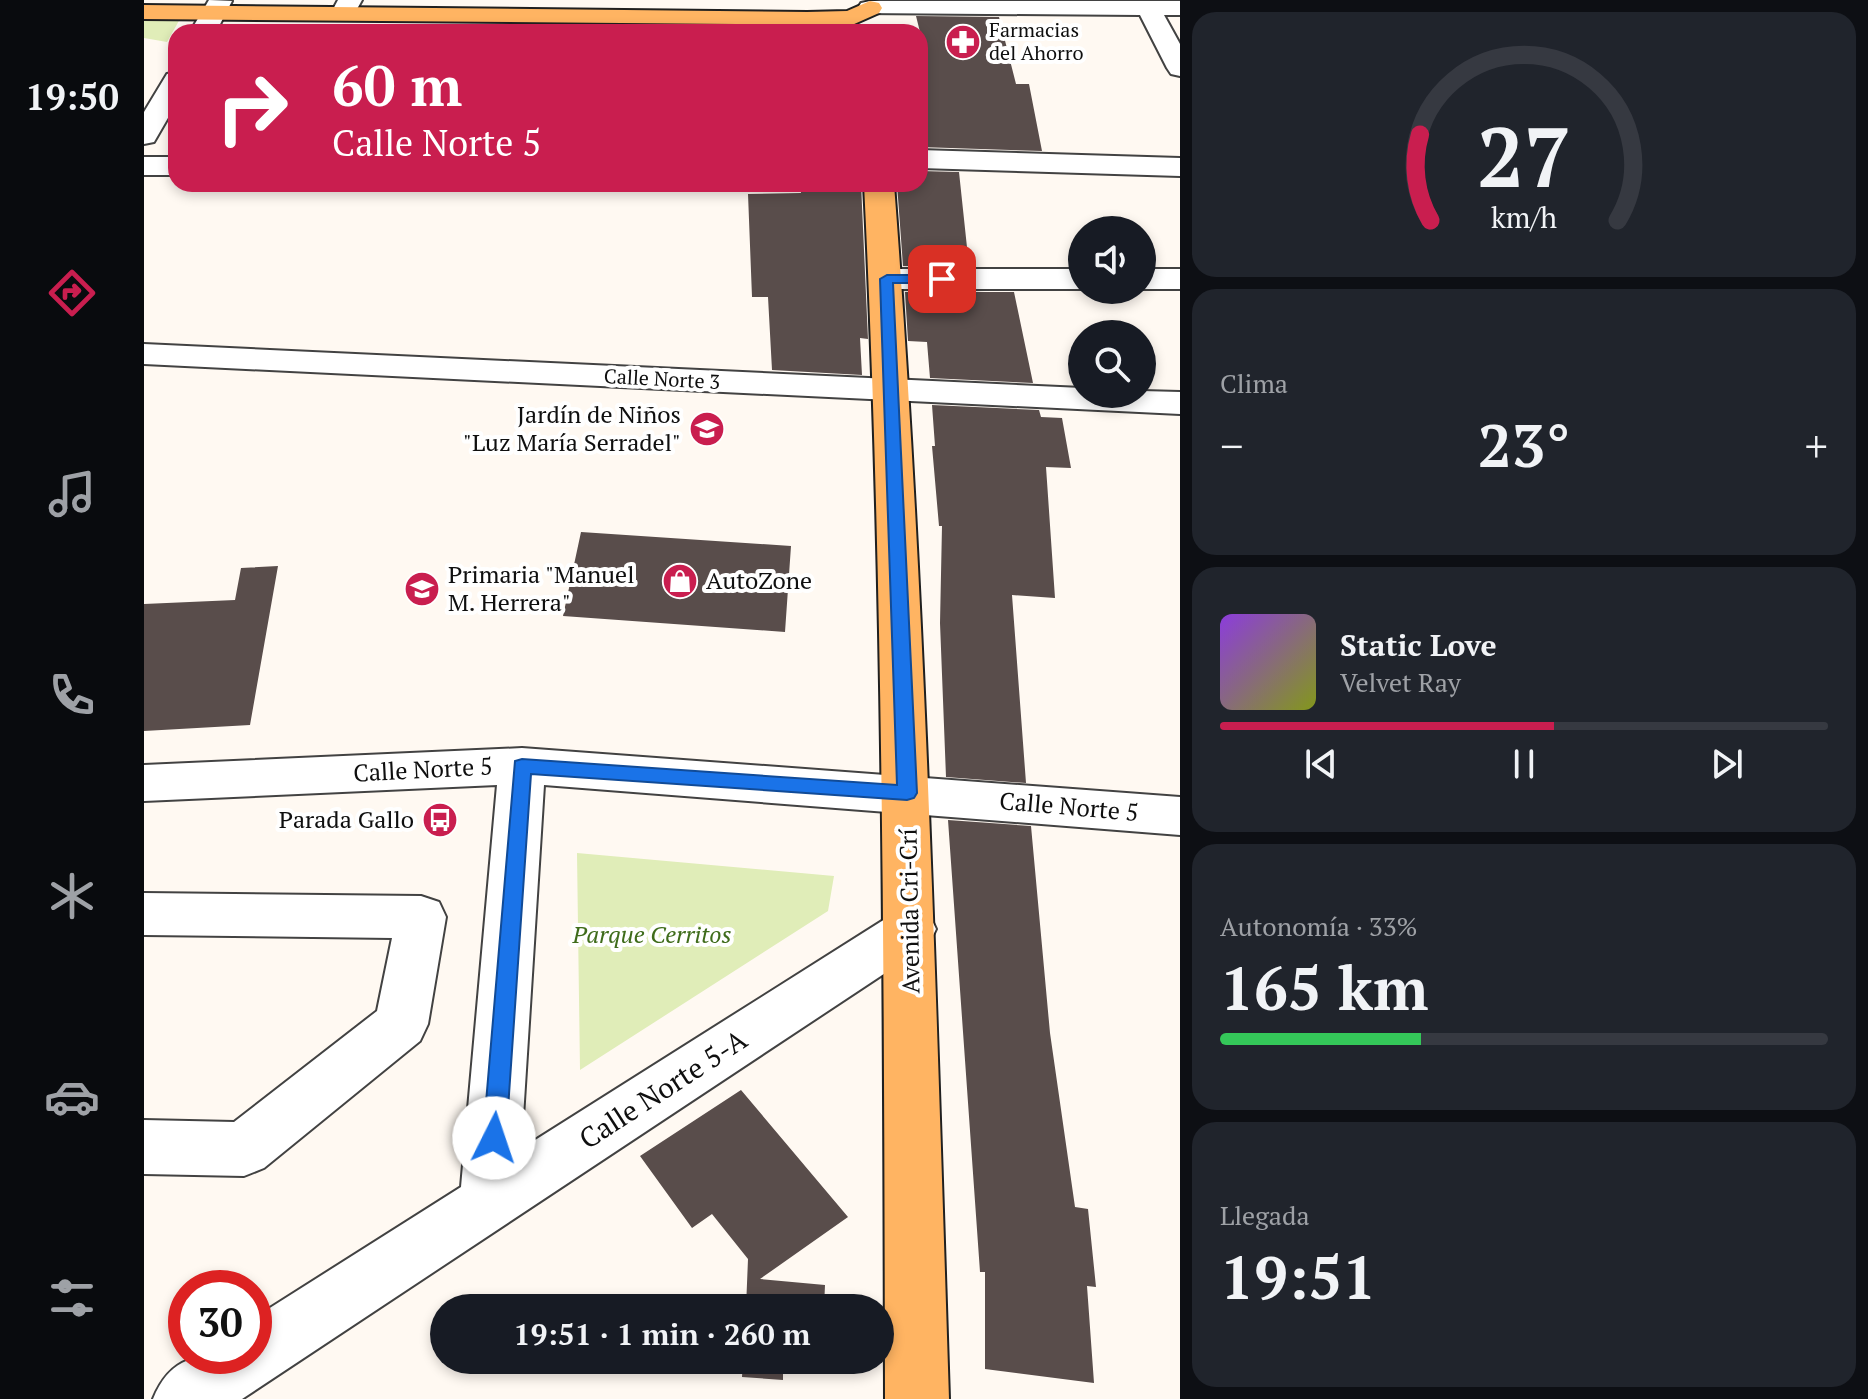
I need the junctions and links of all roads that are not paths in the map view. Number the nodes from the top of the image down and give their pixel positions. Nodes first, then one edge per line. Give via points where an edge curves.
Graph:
1 (144, 1) edge
2 (347, 5) edge
3 (1148, 8) junction
4 (1180, 8) edge
5 (144, 12) edge
6 (857, 13) edge
7 (212, 15) edge
8 (1180, 68) edge
9 (164, 86) edge
10 (144, 136) edge
11 (928, 159) edge
12 (144, 166) edge
13 (168, 166) edge
14 (1180, 167) edge
15 (880, 192) edge
16 (887, 279) junction
17 (1068, 279) edge
18 (1156, 279) edge
19 (1180, 279) edge
20 (144, 354) edge
21 (892, 390) junction
22 (1180, 403) edge
23 (522, 766) junction
24 (144, 783) edge
25 (907, 793) junction
26 (1180, 816) edge
27 (144, 914) edge
28 (911, 929) junction
29 (144, 1147) edge
30 (489, 1200) junction
31 (272, 1342) edge
32 (223, 1374) edge
33 (185, 1399) edge
34 (917, 1399) edge

1 - 7 main road
2 - 6 main road
2 - 7 main road
3 - 4 street
3 - 6 street
3 - 8 street
5 - 7 main road
9 - 10 street
11 - 14 street
12 - 13 street
15 - 16 main road, Avenida Cri-Crí
16 - 17 street
16 - 21 main road, Avenida Cri-Crí
18 - 19 street
20 - 21 street, Calle Norte 3
21 - 22 street, Calle Norte 3
21 - 25 main road, Avenida Cri-Crí
23 - 24 street, Calle Norte 5
23 - 25 street, Calle Norte 5
23 - 30 street
25 - 26 street, Calle Norte 5
25 - 28 main road, Avenida Cri-Crí
27 - 29 street via 421,917 401,1024 244,1149
28 - 30 street, Calle Norte 5-A
28 - 34 main road, Avenida Cri-Crí
30 - 31 street, Calle Norte 5-A
32 - 33 street, Calle Norte 5-A

